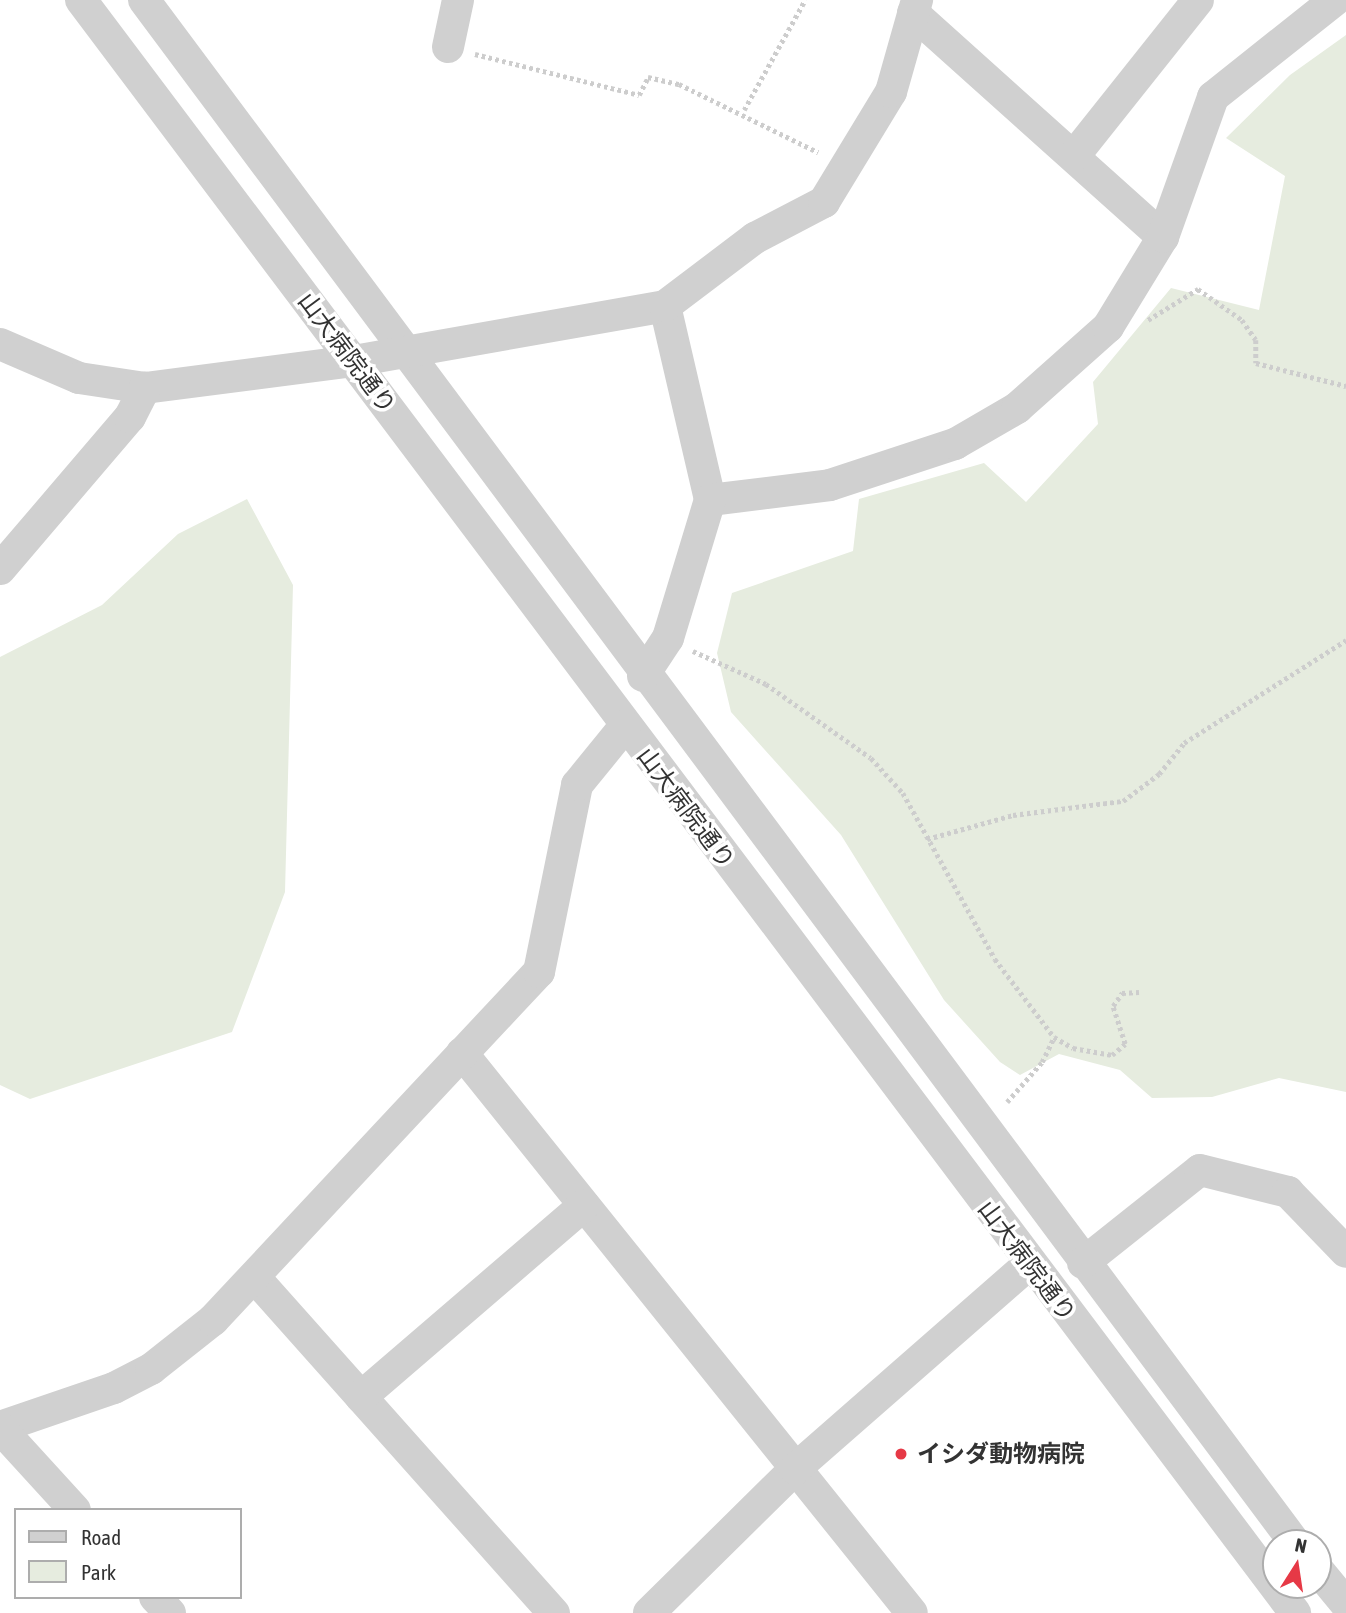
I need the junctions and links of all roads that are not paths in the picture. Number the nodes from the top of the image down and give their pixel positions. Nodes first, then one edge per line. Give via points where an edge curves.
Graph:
1 (81, 0) edge
2 (144, 0) edge
3 (458, 0) edge
4 (1198, 0) edge
5 (1335, 0) edge
6 (915, 6) edge
7 (448, 47) road end
8 (1074, 156) junction
9 (1163, 237) junction
10 (665, 306) junction
11 (0, 344) edge
12 (410, 352) junction
13 (354, 361) junction
14 (145, 388) junction
15 (710, 500) junction
16 (0, 569) edge
17 (643, 676) junction
18 (625, 726) junction
19 (462, 1053) junction
20 (584, 1205) junction
21 (1346, 1252) edge
22 (1083, 1263) junction
23 (1029, 1264) junction
24 (256, 1279) junction
25 (361, 1397) junction
26 (0, 1427) edge
27 (796, 1469) junction
28 (73, 1508) edge
29 (1285, 1529) edge
30 (1332, 1587) edge
31 (157, 1599) edge
32 (1346, 1604) edge
33 (170, 1613) edge
34 (554, 1613) edge
35 (649, 1613) edge
36 (912, 1613) edge
37 (1295, 1613) edge

1 - 13 street, 山大病院通り
2 - 12 street, 山大病院通り
3 - 7 street
4 - 8 street
5 - 9 street via 1213,97
6 - 8 street
6 - 10 street via 891,92 824,202 755,238
8 - 9 street
9 - 15 street via 1108,327 1017,408 923,458 830,485
10 - 12 street
10 - 15 street
11 - 14 street via 79,378
12 - 13 street
12 - 17 street, 山大病院通り
13 - 14 street
13 - 18 street, 山大病院通り
14 - 16 street via 130,417
15 - 17 street via 668,638
17 - 22 street, 山大病院通り
18 - 19 street via 577,785 539,972
18 - 23 street, 山大病院通り
19 - 20 street
19 - 24 street
20 - 25 street
20 - 27 street
21 - 22 street via 1288,1192 1200,1170
22 - 29 street, 山大病院通り
23 - 27 street
23 - 37 street, 山大病院通り
24 - 25 street
24 - 26 street via 151,1369
25 - 34 street
26 - 28 street
27 - 35 street
27 - 36 street
30 - 32 street
31 - 33 street

